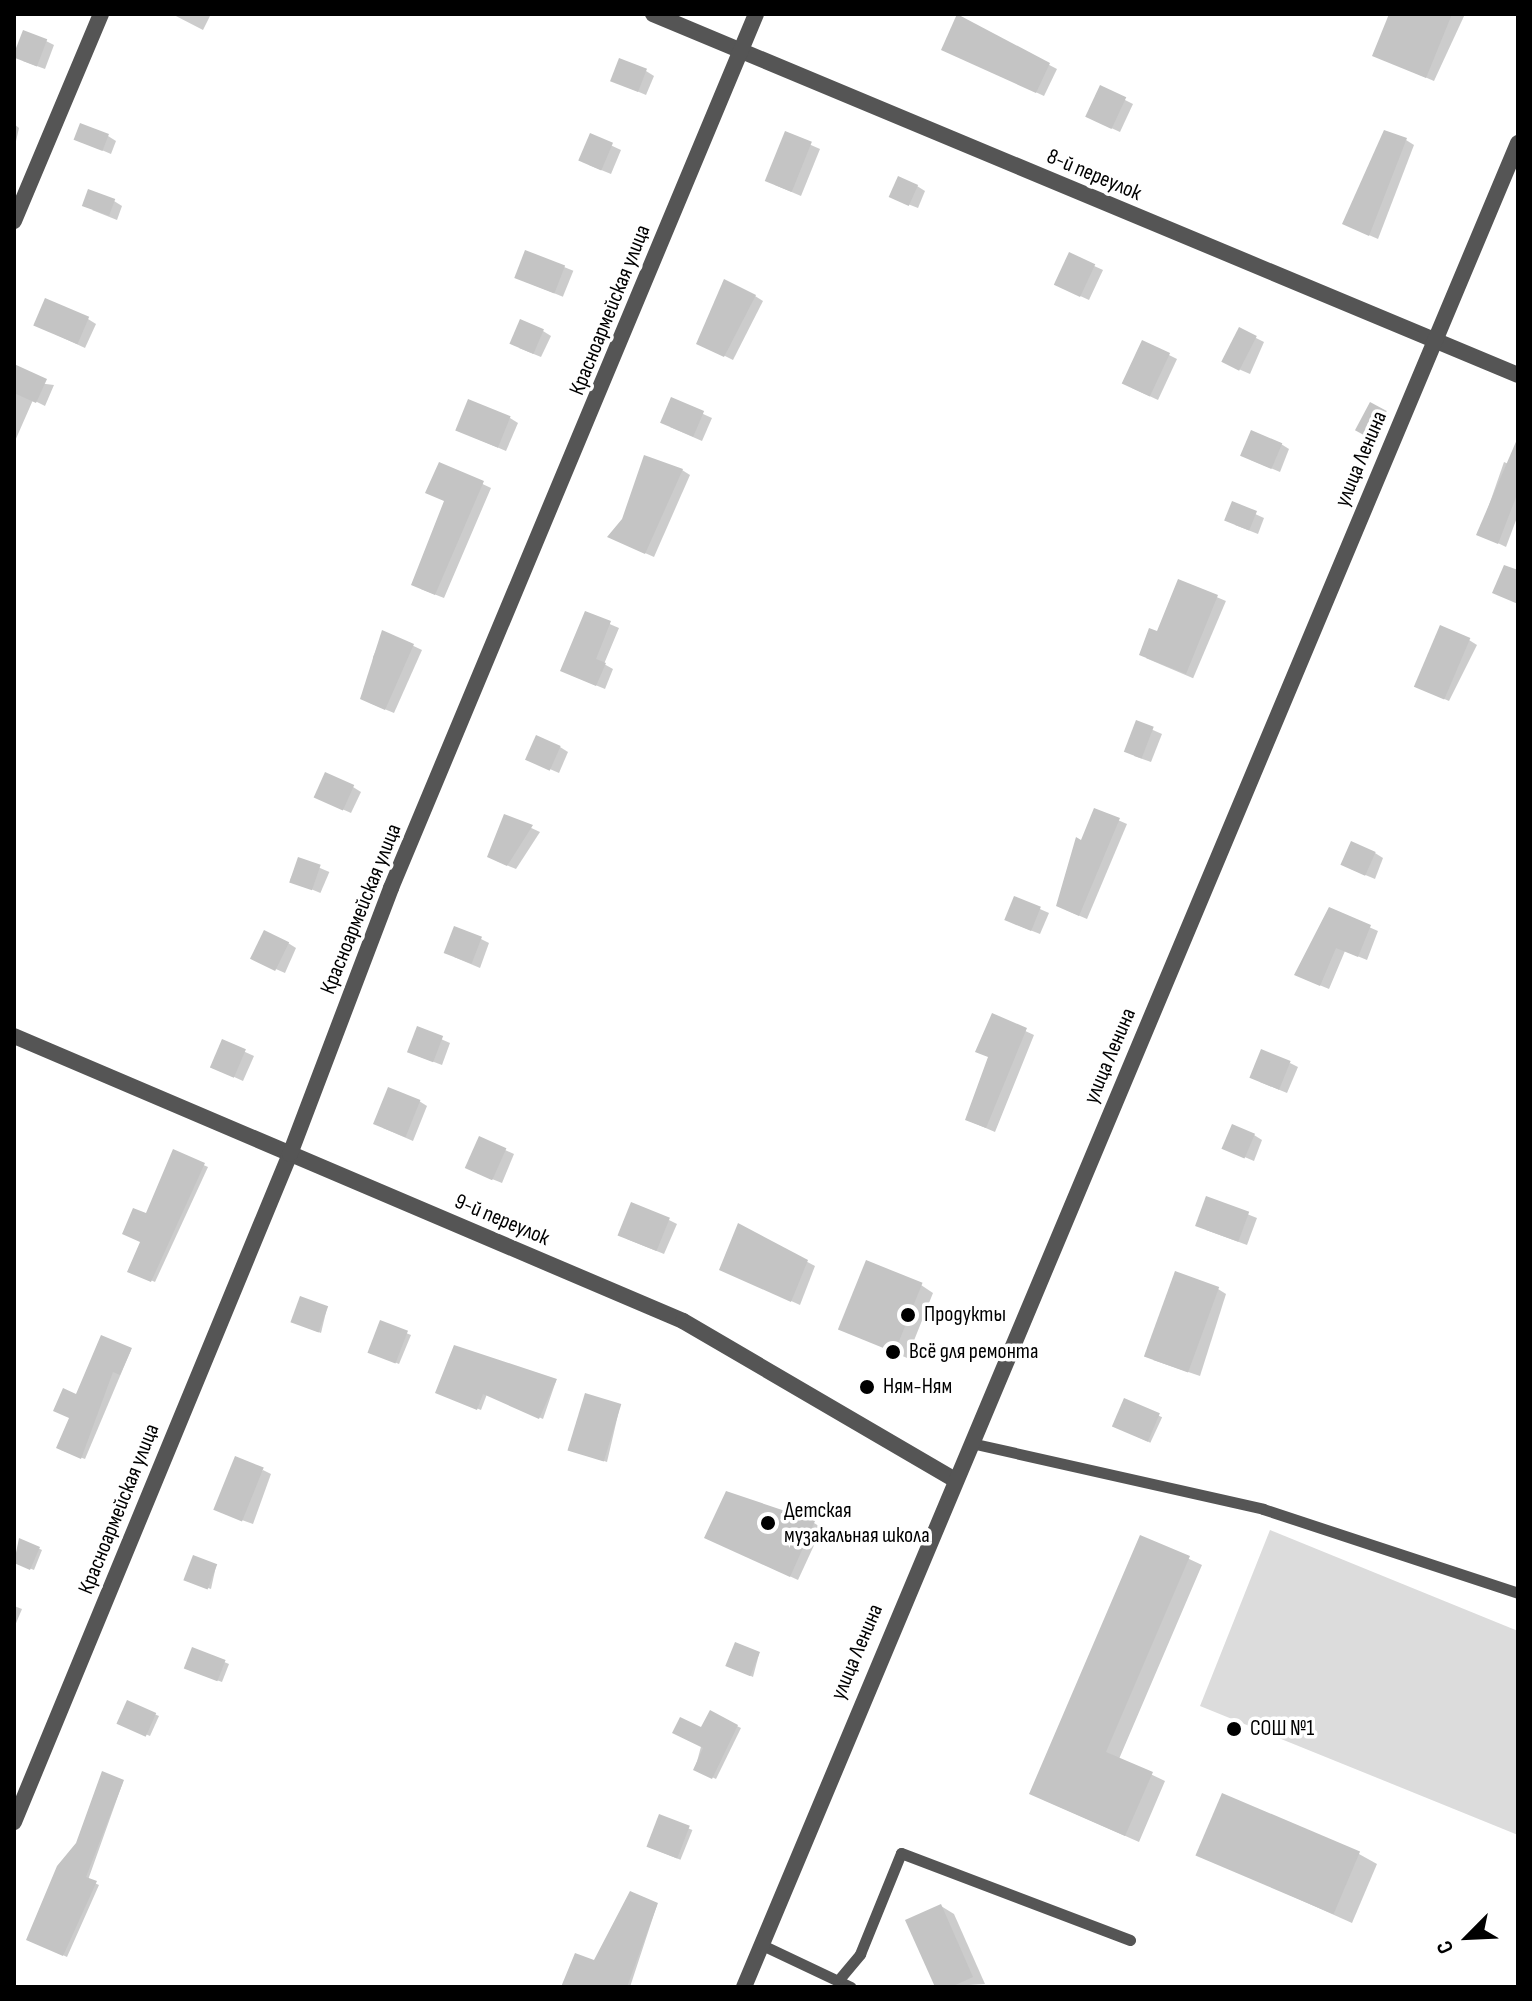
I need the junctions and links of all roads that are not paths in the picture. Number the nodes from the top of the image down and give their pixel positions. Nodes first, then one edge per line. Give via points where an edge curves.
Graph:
1 (101, 14) edge
2 (653, 14) edge
3 (756, 14) edge
4 (740, 52) junction
5 (1518, 143) edge
6 (14, 221) edge
7 (1435, 340) junction
8 (1518, 375) edge
9 (14, 1036) edge
10 (290, 1154) junction
11 (971, 1443) junction
12 (955, 1480) junction
13 (1518, 1593) edge
14 (14, 1822) edge
15 (1130, 1940) dead end
16 (762, 1945) junction
17 (841, 1977) junction
18 (744, 1987) edge
19 (851, 1987) edge

1 - 6 street
2 - 4 street, 8-й переулок
3 - 4 street, Красноармейская улица
4 - 7 street, 8-й переулок
4 - 10 street, Красноармейская улица via 391,888
5 - 7 street, улица Ленина
7 - 8 street, 8-й переулок
7 - 11 street, улица Ленина
9 - 10 street, 9-й переулок
10 - 12 street, 9-й переулок via 683,1321
10 - 14 street, Красноармейская улица
11 - 12 street, улица Ленина
11 - 13 lane via 1263,1509
12 - 16 street, улица Ленина
15 - 17 lane via 901,1853 860,1954
16 - 17 lane
16 - 18 street, улица Ленина
17 - 19 lane

